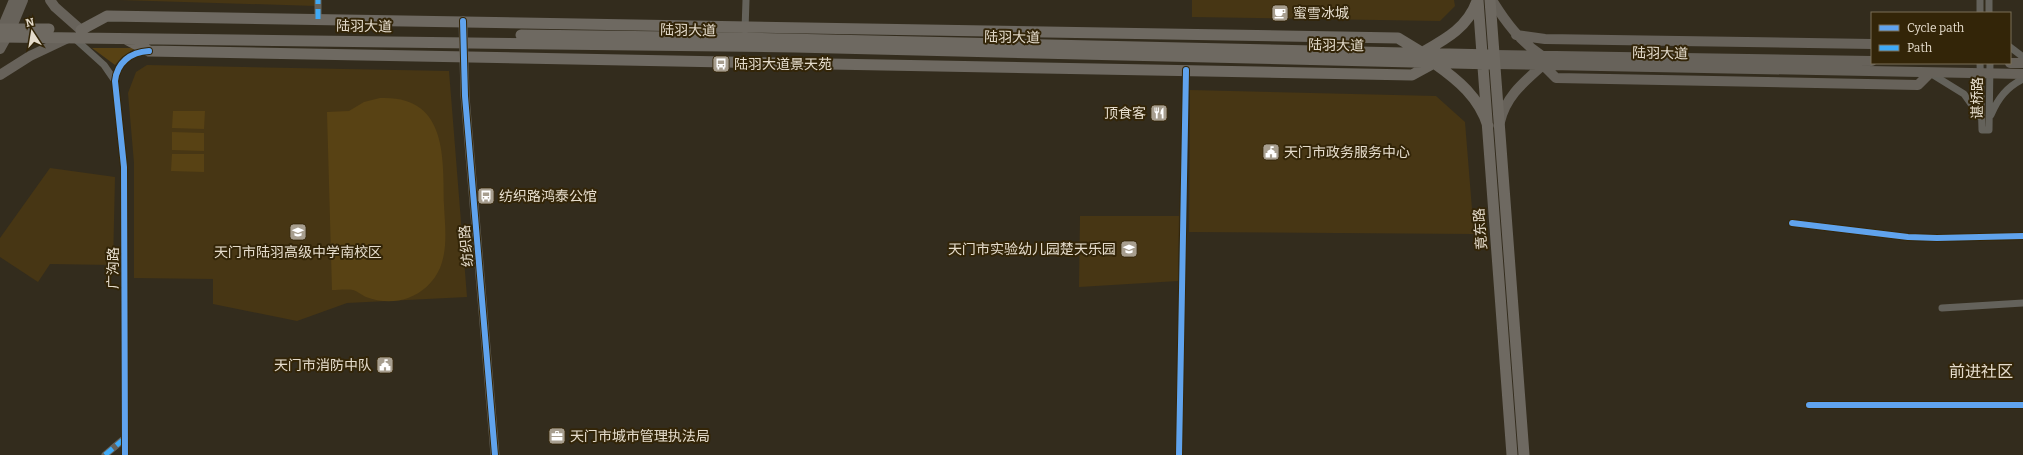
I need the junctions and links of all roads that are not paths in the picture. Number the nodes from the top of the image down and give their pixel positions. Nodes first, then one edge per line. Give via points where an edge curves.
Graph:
1 (14, 0) edge
2 (23, 0) edge
3 (50, 0) edge
4 (318, 0) edge
5 (746, 0) edge
6 (1477, 0) edge
7 (1491, 0) edge
8 (1980, 0) edge
9 (1989, 0) edge
10 (1979, 12) edge
11 (1990, 12) edge
12 (318, 19) junction
13 (463, 21) junction
14 (746, 25) junction
15 (81, 30) junction
16 (4, 32) edge
17 (1516, 35) junction
18 (72, 37) junction
19 (124, 37) junction
20 (464, 38) junction
21 (745, 38) junction
22 (1871, 44) edge
23 (2011, 48) edge
24 (0, 49) edge
25 (149, 51) junction
26 (1422, 52) junction
27 (464, 56) junction
28 (2023, 57) edge
29 (1482, 59) junction
30 (1494, 59) junction
31 (1542, 60) junction
32 (1871, 61) edge
33 (1434, 63) junction
34 (2011, 63) edge
35 (2023, 63) edge
36 (1980, 64) edge
37 (1990, 64) edge
38 (1186, 70) junction
39 (1930, 73) junction
40 (1985, 74) junction
41 (2023, 74) edge
42 (0, 75) edge
43 (2023, 78) edge
44 (115, 81) junction
45 (1990, 119) junction
46 (1982, 120) junction
47 (1494, 126) junction
48 (1792, 223) dead end
49 (2023, 236) edge
50 (2023, 303) edge
51 (1942, 308) dead end
52 (1809, 405) dead end
53 (2023, 405) edge
54 (125, 438) junction
55 (105, 455) edge
56 (125, 455) edge
57 (496, 455) edge
58 (1179, 455) edge
59 (1512, 455) edge
60 (1524, 455) edge

1 - 16 main road
2 - 16 main road
3 - 15 main road
4 - 12 street
5 - 14 street
6 - 26 main road via 1473,12 1460,28
6 - 29 main road, 竟东路
7 - 17 main road
7 - 30 main road, 竟东路
8 - 10 street
9 - 11 street
12 - 13 main road
12 - 15 main road via 107,16
13 - 14 main road
13 - 20 street, 纺织路
14 - 21 street
14 - 26 main road via 1398,38
15 - 16 main road, 陆羽大道
15 - 20 main road, 陆羽大道
16 - 18 main road, 陆羽大道
16 - 24 main road
17 - 22 main road via 1544,39
17 - 31 main road
18 - 19 main road, 陆羽大道
18 - 42 main road via 30,56
18 - 44 street via 104,65
19 - 20 main road, 陆羽大道
19 - 25 main road
20 - 21 main road, 陆羽大道
20 - 27 street, 纺织路
20 - 33 main road, 陆羽大道
21 - 26 main road, 陆羽大道
23 - 28 street
25 - 27 main road
25 - 44 street via 137,53 124,61 118,68
26 - 29 main road, 陆羽大道
27 - 38 main road
27 - 57 street, 纺织路
29 - 30 main road, 陆羽大道
29 - 33 main road, 陆羽大道
29 - 47 main road, 竟东路
30 - 31 main road, 陆羽大道
30 - 47 main road, 竟东路
31 - 32 main road, 陆羽大道
31 - 39 main road, 陆羽大道
31 - 47 main road via 1512,94
33 - 38 main road via 1412,74
33 - 47 main road via 1457,79 1473,96
34 - 35 main road
36 - 40 street, 谌桥路
37 - 40 street, 谌桥路
38 - 58 street
39 - 40 main road, 陆羽大道
39 - 46 street via 1964,94
40 - 41 main road, 陆羽大道
40 - 45 street, 谌桥路
40 - 46 street, 谌桥路
43 - 45 street via 2006,90 1997,101
44 - 54 street, 广沟路 via 124,167
45 - 46 street, 谌桥路 via 1990,130 1982,130
47 - 59 main road, 竟东路
47 - 60 main road, 竟东路
48 - 49 street via 1908,237
50 - 51 street
52 - 53 street
54 - 55 street
54 - 56 street, 广沟路

